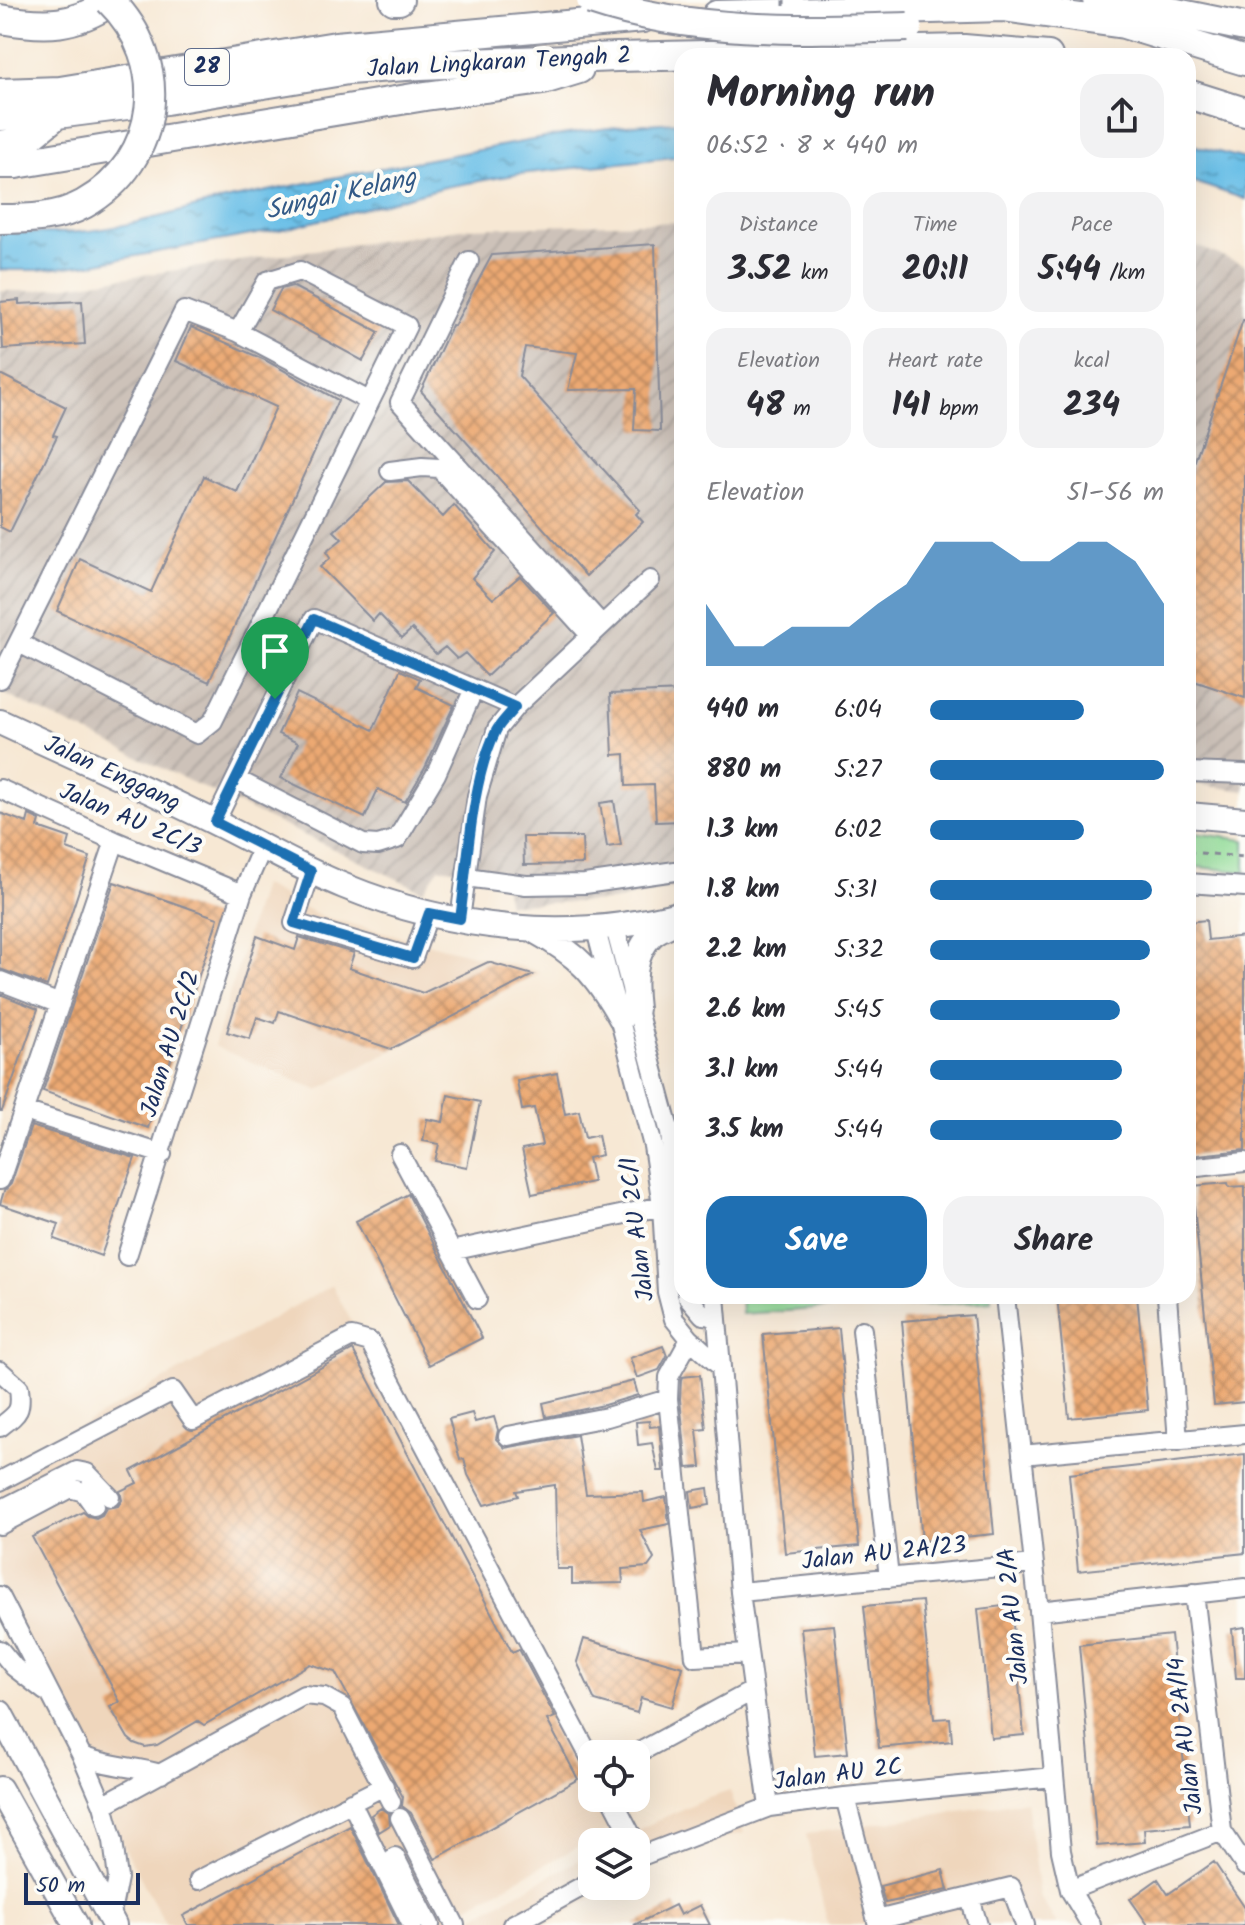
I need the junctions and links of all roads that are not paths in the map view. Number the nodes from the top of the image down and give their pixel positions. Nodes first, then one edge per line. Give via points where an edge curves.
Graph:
1 (111, 0) edge
2 (591, 0) edge
3 (1097, 0) edge
4 (1209, 0) edge
5 (1016, 3) edge
6 (1245, 9) edge
7 (0, 19) edge
8 (41, 26) junction
9 (1245, 27) edge
10 (0, 40) edge
11 (1145, 48) edge
12 (674, 56) edge
13 (617, 57) junction
14 (1245, 61) edge
15 (1196, 63) edge
16 (1245, 78) edge
17 (0, 93) edge
18 (1196, 97) edge
19 (1245, 112) edge
20 (57, 114) junction
21 (0, 116) edge
22 (4, 157) edge
23 (0, 219) edge
24 (469, 261) dead end
25 (238, 332) junction
26 (369, 401) junction
27 (390, 471) dead end
28 (650, 580) dead end
29 (597, 631) junction
30 (19, 643) junction
31 (0, 679) edge
32 (474, 689) junction
33 (515, 707) junction
34 (0, 722) edge
35 (1196, 772) edge
36 (1245, 774) edge
37 (236, 779) junction
38 (0, 789) edge
39 (1196, 816) edge
40 (1245, 820) edge
41 (215, 822) junction
42 (115, 841) junction
43 (262, 848) junction
44 (311, 871) junction
45 (674, 871) edge
46 (466, 877) junction
47 (1196, 884) edge
48 (1245, 887) edge
49 (242, 894) junction
50 (429, 913) junction
51 (674, 917) edge
52 (460, 919) junction
53 (674, 921) edge
54 (606, 929) junction
55 (535, 931) junction
56 (0, 981) edge
57 (60, 1004) junction
58 (628, 1013) junction
59 (24, 1111) junction
60 (162, 1154) junction
61 (400, 1154) dead end
62 (1245, 1162) edge
63 (1196, 1167) edge
64 (0, 1180) edge
65 (670, 1204) junction
66 (674, 1222) edge
67 (451, 1251) junction
68 (127, 1256) dead end
69 (477, 1299) dead end
70 (694, 1304) edge
71 (715, 1304) edge
72 (1006, 1304) edge
73 (1168, 1304) edge
74 (716, 1316) junction
75 (862, 1330) dead end
76 (690, 1339) junction
77 (720, 1366) junction
78 (0, 1371) edge
79 (668, 1399) junction
80 (0, 1427) edge
81 (1245, 1434) edge
82 (508, 1436) dead end
83 (1178, 1441) junction
84 (1022, 1455) junction
85 (0, 1481) edge
86 (0, 1510) edge
87 (0, 1525) edge
88 (1033, 1564) junction
89 (889, 1578) junction
90 (1245, 1588) edge
91 (740, 1592) junction
92 (1194, 1593) junction
93 (0, 1596) edge
94 (1039, 1611) junction
95 (6, 1624) edge
96 (0, 1650) edge
97 (747, 1654) junction
98 (752, 1691) junction
99 (51, 1695) junction
100 (0, 1713) edge
101 (581, 1740) edge
102 (650, 1746) edge
103 (90, 1760) junction
104 (1054, 1777) junction
105 (154, 1778) junction
106 (0, 1789) edge
107 (845, 1797) junction
108 (102, 1802) junction
109 (351, 1802) junction
110 (392, 1802) junction
111 (769, 1807) junction
112 (1222, 1831) junction
113 (650, 1846) edge
114 (1245, 1866) edge
115 (199, 1880) dead end
116 (578, 1889) edge
117 (1070, 1890) junction
118 (970, 1898) junction
119 (112, 1922) edge
120 (877, 1923) edge
121 (76, 1925) edge
122 (412, 1925) edge
123 (430, 1925) edge
124 (442, 1925) edge
125 (455, 1925) edge
126 (512, 1925) edge
127 (978, 1925) edge
128 (1025, 1925) edge
129 (1091, 1925) edge

1 - 8 highway via 93,14
1 - 23 highway, bridge via 138,39 147,66 146,131 138,151 116,183 82,206 35,220
2 - 11 highway, bridge via 662,18 729,26 1018,25
3 - 9 highway
4 - 6 highway
5 - 14 highway, Jalan Lingkaran Tengah 2 / 28 via 1124,24
5 - 17 highway, Jalan Lingkaran Tengah 2 / 28 via 616,19 415,37 60,91
7 - 8 highway
8 - 10 highway
12 - 13 highway, Jalan Lingkaran Tengah 2 / 28
13 - 20 highway, Jalan Lingkaran Tengah 2 / 28 via 348,70
13 - 22 highway via 543,80
15 - 16 highway
18 - 19 highway
20 - 21 highway, Jalan Lingkaran Tengah 2 / 28
20 - 22 highway
24 - 29 street via 400,402
25 - 26 street
25 - 26 street via 267,281 300,271 407,326
25 - 30 street via 184,311
26 - 30 street via 213,721 197,734
27 - 29 street via 439,468
28 - 29 street
29 - 33 street
30 - 31 street
32 - 33 street
32 - 37 street via 405,830 385,844 363,844
32 - 37 street via 314,619
33 - 46 street via 497,729 488,752
34 - 41 main road, Jalan Enggang
35 - 36 street
37 - 41 street
38 - 42 street, Jalan AU 2C/3
39 - 40 main road
41 - 43 main road, Jalan Enggang
42 - 49 street, Jalan AU 2C/3
42 - 57 street
43 - 44 main road, Jalan Enggang
43 - 49 street, Jalan AU 2C/2
44 - 50 main road, Jalan Enggang
44 - 50 street via 294,923 413,958
45 - 46 street via 585,884 526,885
46 - 52 street
47 - 48 street
49 - 60 street, Jalan AU 2C/2
50 - 52 main road, Jalan Enggang
51 - 54 main road, Jalan Enggang
52 - 55 main road, Jalan Enggang
53 - 58 main road via 653,934 642,949
54 - 55 main road, Jalan Enggang
54 - 58 street, Jalan AU 2C/1
55 - 58 main road via 559,944
56 - 57 street
57 - 59 street
58 - 65 street, Jalan AU 2C/1 via 653,1146
59 - 60 street
59 - 64 street
60 - 68 street, Jalan AU 2C/2
61 - 67 street
62 - 63 street
65 - 66 street, Jalan AU 2C/1
65 - 67 street
65 - 76 street, Jalan AU 2C/1 via 667,1292 674,1319
67 - 69 street
70 - 74 street, Jalan AU 2C/1 via 703,1315
71 - 74 street
72 - 84 street, Jalan AU 2/A
73 - 83 street
74 - 77 street
75 - 89 street
76 - 77 street, Jalan AU 2C/1
76 - 79 street via 669,1377
77 - 91 street
78 - 80 street via 19,1388 22,1405
79 - 82 street
79 - 97 street via 695,1657
81 - 83 street
83 - 84 street
84 - 88 street, Jalan AU 2/A
85 - 101 street via 173,1391 193,1420 352,1337 370,1342
86 - 87 street via 77,1471 87,1473 102,1502 70,1488
88 - 89 street, Jalan AU 2A/23
88 - 94 street, Jalan AU 2/A
89 - 91 street, Jalan AU 2A/23
90 - 92 street
91 - 97 street
92 - 94 street
92 - 112 street, Jalan AU 2A/14
93 - 95 street
94 - 104 street, Jalan AU 2/A
95 - 99 street
96 - 99 street
97 - 98 street
98 - 102 street
98 - 111 street
99 - 103 street
100 - 119 main road
103 - 105 street via 136,1767
103 - 108 street
104 - 107 street, Jalan AU 2C
104 - 117 street, Jalan AU 2/A
105 - 108 street
105 - 110 street via 304,1695 324,1697 342,1707
106 - 121 main road
107 - 111 street, Jalan AU 2C
107 - 120 street
108 - 119 street via 118,1878
109 - 110 street
109 - 115 street
109 - 122 street
110 - 125 street
111 - 113 street, Jalan AU 2C
112 - 114 street, Jalan AU 2A/14
112 - 117 street
116 - 126 street
117 - 129 street, Jalan AU 2/A
118 - 120 street
118 - 127 street
118 - 128 street via 1011,1887
123 - 124 street via 399,1854

